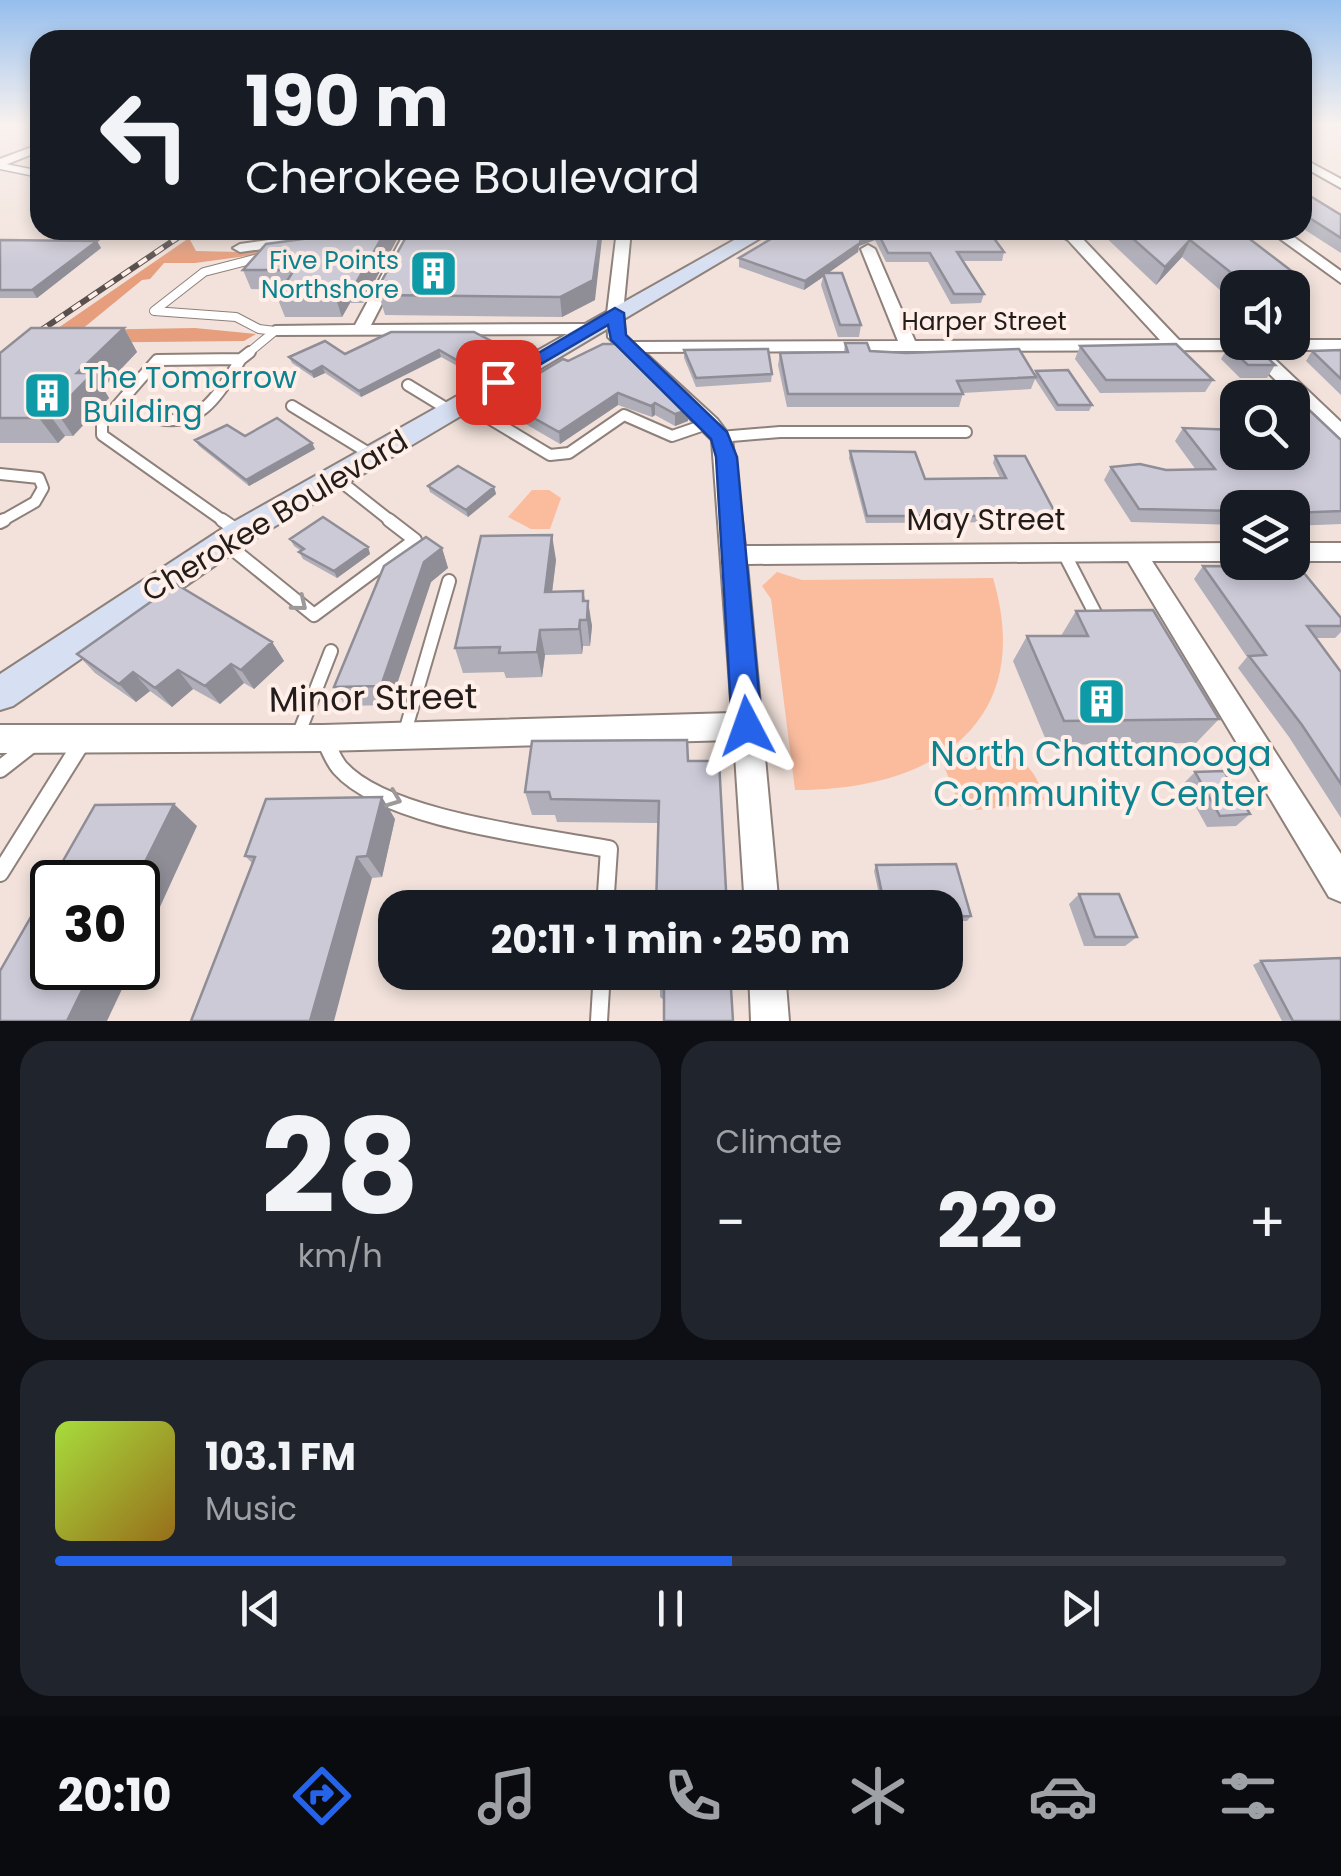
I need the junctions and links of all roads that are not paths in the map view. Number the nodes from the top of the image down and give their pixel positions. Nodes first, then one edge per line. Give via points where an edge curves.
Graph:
1 (303, 240) edge
2 (330, 240) edge
3 (408, 240) edge
4 (623, 240) edge
5 (747, 240) edge
6 (1076, 240) edge
7 (1289, 240) edge
8 (240, 248) dead end
9 (868, 249) dead end
10 (316, 250) edge
11 (273, 256) edge
12 (1341, 278) edge
13 (615, 313) junction
14 (587, 329) junction
15 (275, 331) junction
16 (360, 331) junction
17 (1174, 345) junction
18 (1220, 345) edge
19 (1310, 345) edge
20 (1341, 345) edge
21 (910, 346) junction
22 (628, 347) junction
23 (241, 359) junction
24 (1264, 360) edge
25 (408, 385) dead end
26 (292, 406) dead end
27 (455, 406) junction
28 (160, 419) dead end
29 (715, 430) junction
30 (966, 432) dead end
31 (1341, 432) edge
32 (372, 455) junction
33 (0, 474) edge
34 (335, 476) junction
35 (2, 519) edge
36 (232, 537) junction
37 (1064, 552) junction
38 (1134, 552) junction
39 (1220, 552) edge
40 (1310, 552) edge
41 (1341, 552) edge
42 (734, 555) junction
43 (449, 581) dead end
44 (1096, 615) edge
45 (332, 651) dead end
46 (0, 694) edge
47 (747, 726) junction
48 (404, 735) junction
49 (0, 738) edge
50 (310, 738) junction
51 (40, 739) junction
52 (84, 739) junction
53 (0, 769) edge
54 (0, 873) edge
55 (1341, 885) edge
56 (607, 890) edge
57 (761, 890) edge
58 (601, 990) edge
59 (768, 990) edge
60 (599, 1021) edge
61 (770, 1021) edge

1 - 8 street
2 - 10 lane
3 - 16 street
4 - 13 street
5 - 13 main road, Cherokee Boulevard
6 - 17 street
7 - 12 street
9 - 21 street
11 - 15 lane via 196,273 154,311 236,317
13 - 14 main road, Cherokee Boulevard
13 - 22 street via 618,337
14 - 16 street
14 - 27 main road, Cherokee Boulevard
15 - 16 street
15 - 23 lane
17 - 18 street, Harper Street
17 - 21 street, Harper Street
19 - 20 street, Harper Street
21 - 22 street, Harper Street
22 - 29 street
23 - 28 lane via 202,416 185,423
23 - 36 lane via 156,360 102,422 102,435
24 - 31 street
25 - 27 lane
26 - 32 lane
27 - 29 lane via 550,455 569,453 624,415 672,436
27 - 32 main road, Cherokee Boulevard
29 - 30 lane
29 - 42 street via 726,457
32 - 34 main road, Cherokee Boulevard
33 - 35 lane via 39,478 43,488 35,502
34 - 36 main road, Cherokee Boulevard
36 -> 34 lane via 314,615 415,540
36 - 46 main road, Cherokee Boulevard
37 - 38 street, May Street
37 - 42 street, May Street
37 - 44 lane
38 - 39 street, May Street
38 - 55 street
40 - 41 street
42 - 47 street
43 - 48 lane
45 - 50 lane
47 - 48 street, Minor Street
47 - 57 street
48 - 50 street, Minor Street
49 - 51 street, Minor Street
50 - 52 street, Minor Street
50 -> 56 lane via 342,770 384,797 609,849
51 - 52 street, Minor Street
51 - 53 lane
52 - 54 lane
58 - 60 lane
59 - 61 street

